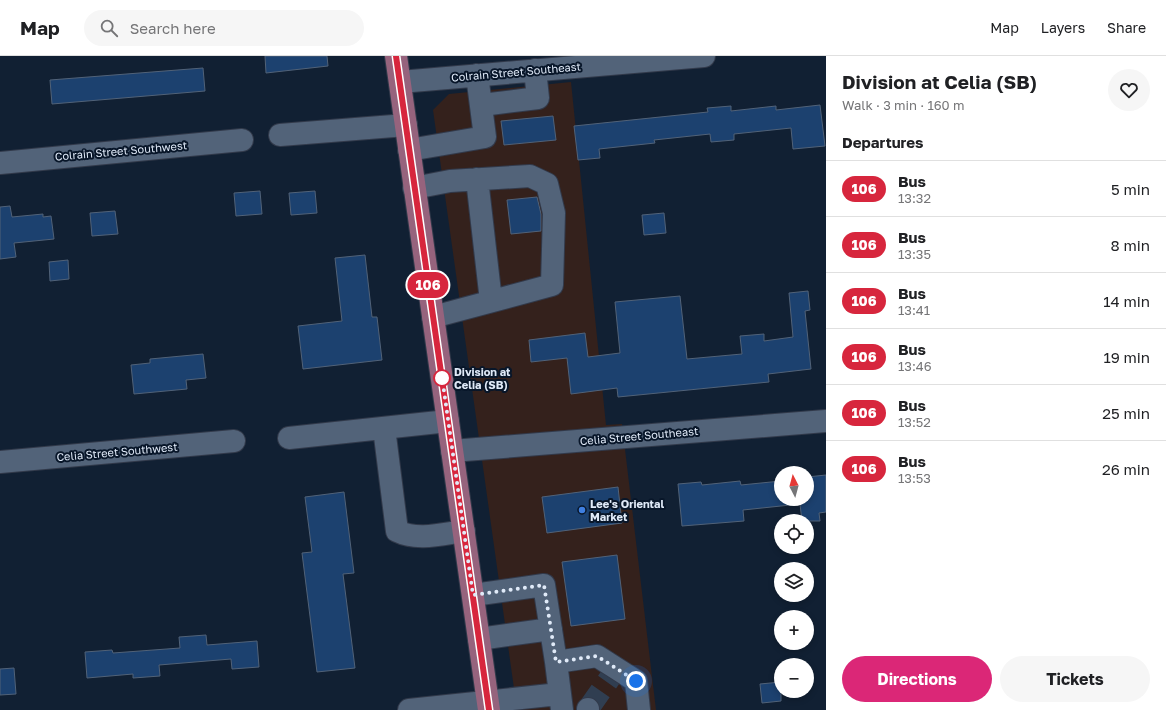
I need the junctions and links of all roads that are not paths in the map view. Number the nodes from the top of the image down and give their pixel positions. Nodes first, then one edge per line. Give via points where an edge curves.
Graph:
1 (396, 56) edge
2 (704, 56) edge
3 (622, 60) edge
4 (561, 62) edge
5 (535, 70) junction
6 (477, 75) junction
7 (400, 82) junction
8 (482, 105) junction
9 (406, 125) junction
10 (280, 135) dead end
11 (242, 140) dead end
12 (409, 150) junction
13 (0, 162) edge
14 (477, 179) junction
15 (414, 188) junction
16 (491, 301) junction
17 (433, 317) junction
18 (826, 421) edge
19 (448, 422) junction
20 (384, 428) junction
21 (289, 438) dead end
22 (234, 441) dead end
23 (452, 451) junction
24 (0, 462) edge
25 (464, 531) junction
26 (473, 595) junction
27 (551, 629) junction
28 (479, 639) junction
29 (556, 662) junction
30 (560, 702) edge
31 (488, 706) edge
32 (408, 710) edge
33 (639, 710) edge

1 - 7 main road
2 - 3 street, Colrain Street Southeast
3 - 4 street, Colrain Street Southeast
4 - 5 street, Colrain Street Southeast
5 - 6 street, Colrain Street Southeast
5 - 8 street via 538,98
6 - 7 street, Colrain Street Southeast
6 - 8 street
7 - 9 main road
8 - 12 street via 485,138
9 - 10 street
9 - 12 main road
11 - 13 street, Colrain Street Southwest
12 - 15 main road
14 - 15 street
14 - 16 street
14 - 16 street via 530,176 547,184 554,213 552,285
15 - 17 main road
16 - 17 street
17 - 19 main road
18 - 23 street, Celia Street Southeast
19 - 20 street
19 - 23 main road
20 - 21 street
20 - 25 street via 397,531 405,535 419,536
22 - 24 street, Celia Street Southwest
23 - 25 main road
25 - 26 main road
26 - 27 street via 544,585
26 - 28 main road
27 - 28 street
27 - 29 street
28 - 31 main road
29 - 30 street
29 - 33 street via 597,656 619,675 636,681
30 - 31 street
31 - 32 street

